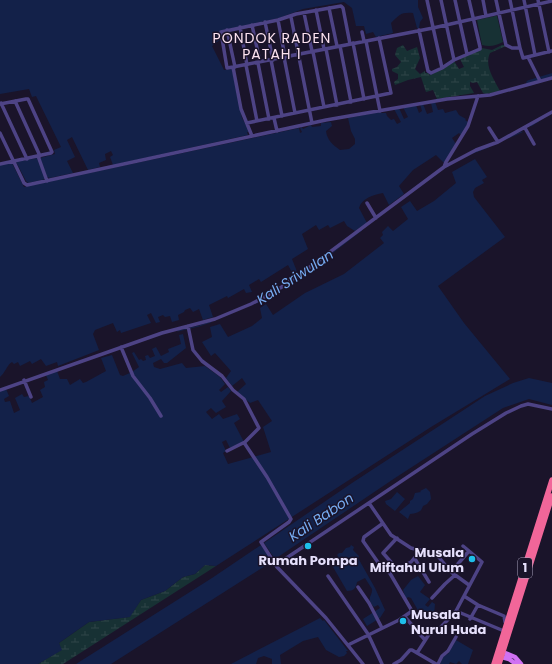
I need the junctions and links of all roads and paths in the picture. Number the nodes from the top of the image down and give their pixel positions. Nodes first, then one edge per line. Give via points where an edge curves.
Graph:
1 (427, 0) edge
2 (441, 0) edge
3 (455, 0) edge
4 (468, 0) edge
5 (483, 0) edge
6 (496, 0) edge
7 (510, 0) edge
8 (524, 0) edge
9 (552, 1) edge
10 (539, 2) edge
11 (526, 7) junction
12 (329, 8) junction
13 (316, 10) junction
14 (512, 10) junction
15 (304, 13) junction
16 (499, 13) junction
17 (291, 16) junction
18 (486, 16) junction
19 (473, 19) junction
20 (278, 20) junction
21 (265, 22) junction
22 (460, 22) junction
23 (252, 25) junction
24 (446, 25) junction
25 (240, 27) junction
26 (433, 28) junction
27 (228, 30) junction
28 (419, 30) junction
29 (362, 32) dead end
30 (380, 38) junction
31 (365, 41) junction
32 (352, 44) junction
33 (338, 46) junction
34 (520, 48) junction
35 (325, 49) junction
36 (550, 51) edge
37 (312, 52) junction
38 (298, 54) junction
39 (467, 54) junction
40 (535, 55) junction
41 (285, 57) junction
42 (528, 57) junction
43 (272, 60) junction
44 (454, 60) junction
45 (259, 63) junction
46 (247, 65) junction
47 (234, 67) junction
48 (442, 68) junction
49 (552, 78) edge
50 (540, 80) junction
51 (377, 96) junction
52 (478, 96) junction
53 (364, 99) junction
54 (15, 100) junction
55 (351, 102) junction
56 (0, 104) edge
57 (337, 105) junction
58 (324, 107) junction
59 (309, 110) junction
60 (380, 111) junction
61 (552, 112) edge
62 (295, 113) junction
63 (282, 116) junction
64 (274, 118) junction
65 (270, 119) junction
66 (257, 121) junction
67 (247, 123) junction
68 (312, 124) junction
69 (489, 128) dead end
70 (525, 128) junction
71 (277, 131) junction
72 (0, 133) edge
73 (252, 136) junction
74 (498, 142) junction
75 (534, 144) dead end
76 (39, 156) junction
77 (27, 159) junction
78 (13, 162) junction
79 (0, 164) edge
80 (444, 167) junction
81 (47, 181) junction
82 (367, 203) dead end
83 (376, 218) junction
84 (188, 326) junction
85 (121, 347) junction
86 (24, 380) junction
87 (0, 390) edge
88 (31, 397) dead end
89 (552, 409) edge
90 (161, 416) dead end
91 (245, 442) junction
92 (227, 451) dead end
93 (552, 480) edge
94 (552, 496) edge
95 (368, 503) junction
96 (382, 524) junction
97 (397, 538) junction
98 (463, 546) dead end
99 (421, 550) junction
100 (469, 551) junction
101 (415, 559) junction
102 (276, 565) junction
103 (451, 572) junction
104 (455, 575) junction
105 (328, 576) dead end
106 (429, 582) dead end
107 (469, 585) junction
108 (358, 586) dead end
109 (464, 596) junction
110 (432, 598) dead end
111 (478, 605) junction
112 (456, 612) junction
113 (405, 617) junction
114 (470, 618) junction
115 (506, 623) junction
116 (382, 628) junction
117 (504, 631) junction
118 (368, 634) junction
119 (456, 637) dead end
120 (425, 640) junction
121 (348, 645) junction
122 (417, 653) junction
123 (500, 654) junction
124 (513, 659) edge
125 (363, 664) edge
126 (382, 664) edge
127 (394, 664) edge
128 (437, 664) edge
129 (494, 664) edge
130 (499, 664) edge
131 (521, 664) edge

1 - 26 street
2 - 24 street
3 - 22 street
4 - 19 street
5 - 18 street
6 - 16 street
7 - 14 street
8 - 11 street
9 - 10 street
10 - 11 street
10 - 36 street
11 - 14 street
11 - 40 street
12 - 13 street
12 - 32 street via 342,7
12 - 33 street
13 - 15 street
13 - 35 street
14 - 16 street
14 - 34 street
15 - 17 street
15 - 37 street
16 - 18 street
16 - 34 street via 506,45
17 - 20 street
17 - 38 street
18 - 19 street
19 - 22 street
19 - 39 street via 480,48
20 - 21 street
20 - 41 street
21 - 23 street
21 - 43 street
22 - 24 street
22 - 39 street
23 - 25 street
23 - 45 street
24 - 26 street
24 - 44 street
25 - 27 street
25 - 46 street
26 - 28 street
26 - 48 street
27 - 47 street
27 - 47 street via 222,31 221,34 227,68
28 - 30 street
28 - 48 street via 428,71 432,73
29 - 31 street
30 - 31 street
30 - 51 street via 391,93
31 - 32 street
31 - 51 street
32 - 33 street
32 - 53 street
33 - 35 street
33 - 55 street
34 - 42 street via 522,57
35 - 37 street
35 - 57 street
36 - 40 street
37 - 38 street
37 - 58 street
38 - 41 street
38 - 59 street
39 - 44 street
40 - 42 street
41 - 43 street
41 - 62 street
42 - 50 street
43 - 45 street
43 - 63 street
44 - 48 street
45 - 46 street
45 - 65 street
46 - 47 street
46 - 66 street
47 - 67 street via 241,109
49 - 50 street
50 - 52 street via 503,92
51 - 53 street
51 - 60 street
52 - 60 street
52 - 80 street via 468,126
53 - 55 street
54 - 56 street
54 - 76 street
54 - 76 street via 29,100 52,150 51,153
55 - 57 street
56 - 77 street
57 - 58 street
58 - 59 street
59 - 62 street
59 - 68 street
60 - 68 street
61 - 70 street
62 - 63 street
63 - 64 street
64 - 65 street
64 - 71 street
65 - 66 street
66 - 67 street
67 - 73 street
68 - 71 street
69 - 74 street
70 - 74 street
70 - 75 street
71 - 73 street
72 - 78 street
73 - 81 street
74 - 80 street
76 - 77 street
76 - 81 street
77 - 78 street
78 - 79 street
78 - 81 street via 25,185
80 - 83 street
82 - 83 street
83 - 84 street via 276,291 215,319
84 - 85 street
84 - 91 street via 193,350 244,399 259,427 259,430
85 - 86 street
85 - 90 street via 133,376
86 - 87 street
86 - 88 street
89 - 95 street via 528,404 515,408
91 - 92 street
91 - 102 street via 291,519 261,542
93 - 115 highway, 1
94 - 123 highway, 1
95 - 96 street
95 - 102 street
96 - 97 street
96 - 113 street via 363,540 382,568 388,570 411,609
97 - 99 street via 409,547
97 - 101 street via 384,552 398,569
98 - 100 street
99 - 101 street
99 - 103 street via 437,555
100 - 103 street
100 - 107 street via 482,562
101 - 106 street
102 - 121 street via 309,598
103 - 104 street
104 - 107 street
104 - 110 street
105 - 118 street
107 - 109 street
108 - 116 street
109 - 111 street
109 - 112 street
111 - 114 street
111 - 115 street via 504,616
112 - 114 street
112 - 120 street via 440,628 433,628
113 - 116 street
113 - 120 street
114 - 117 street
115 - 117 highway, 1
116 - 118 street
117 - 123 highway, 1
118 - 121 street
118 - 126 street
119 - 128 street
120 - 122 street
121 - 125 street
122 - 127 street via 410,650
122 - 128 street
123 - 124 main road
123 - 129 highway, 1
123 - 130 highway, 1
124 - 131 main road

